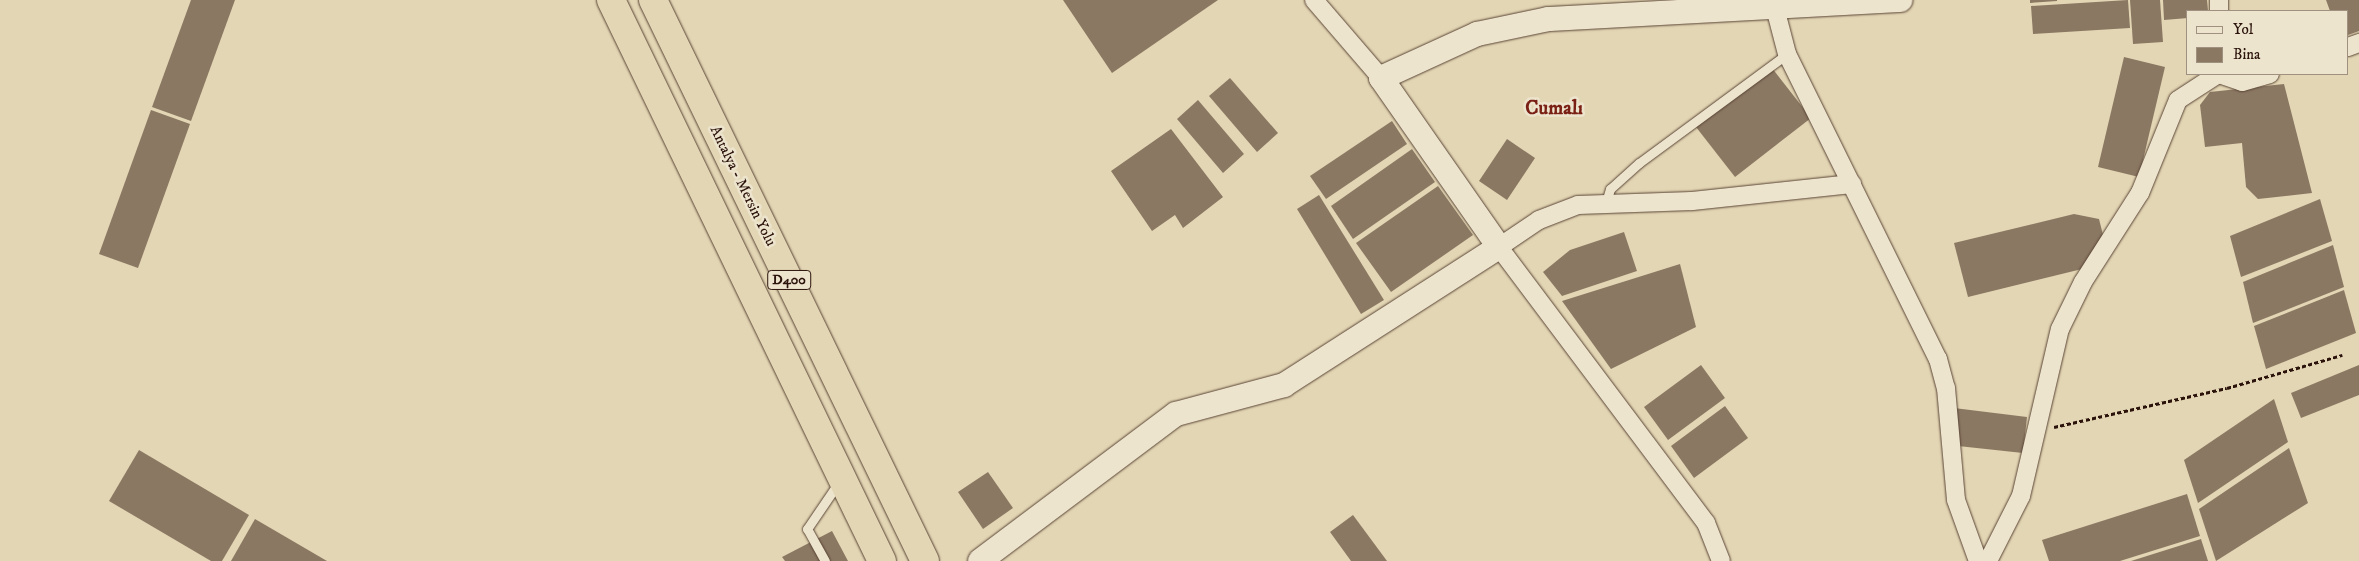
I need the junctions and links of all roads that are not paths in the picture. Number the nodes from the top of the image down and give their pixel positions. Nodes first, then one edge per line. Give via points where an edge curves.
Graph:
1 (611, 0) edge
2 (653, 0) edge
3 (1314, 0) edge
4 (1900, 0) edge
5 (1846, 2) edge
6 (1774, 4) junction
7 (1787, 54) junction
8 (2216, 75) edge
9 (2221, 75) edge
10 (2266, 75) edge
11 (1381, 78) junction
12 (1852, 184) junction
13 (1606, 202) junction
14 (1499, 247) junction
15 (842, 478) junction
16 (825, 561) edge
17 (882, 561) edge
18 (925, 561) edge
19 (980, 561) edge
20 (1721, 561) edge
21 (1978, 561) edge
22 (1988, 561) edge

1 - 15 highway, D400
2 - 18 highway, Antalya - Mersin Yolu / D400
3 - 11 street
4 - 5 street
5 - 6 street
6 - 7 street
6 - 11 street via 1513,25 1445,46
7 - 12 street
7 - 13 lane via 1639,163 1610,189
8 - 22 street via 2178,100 2140,193 2083,282 2060,329 2021,496
9 - 10 street via 2242,82
11 - 14 street
12 - 13 street via 1692,201
12 - 21 street via 1938,359 1946,388 1956,500
13 - 14 street via 1559,212
14 - 19 street via 1284,385 1176,414
14 - 20 street via 1706,523
15 - 16 lane via 807,529
15 - 17 highway, D400

